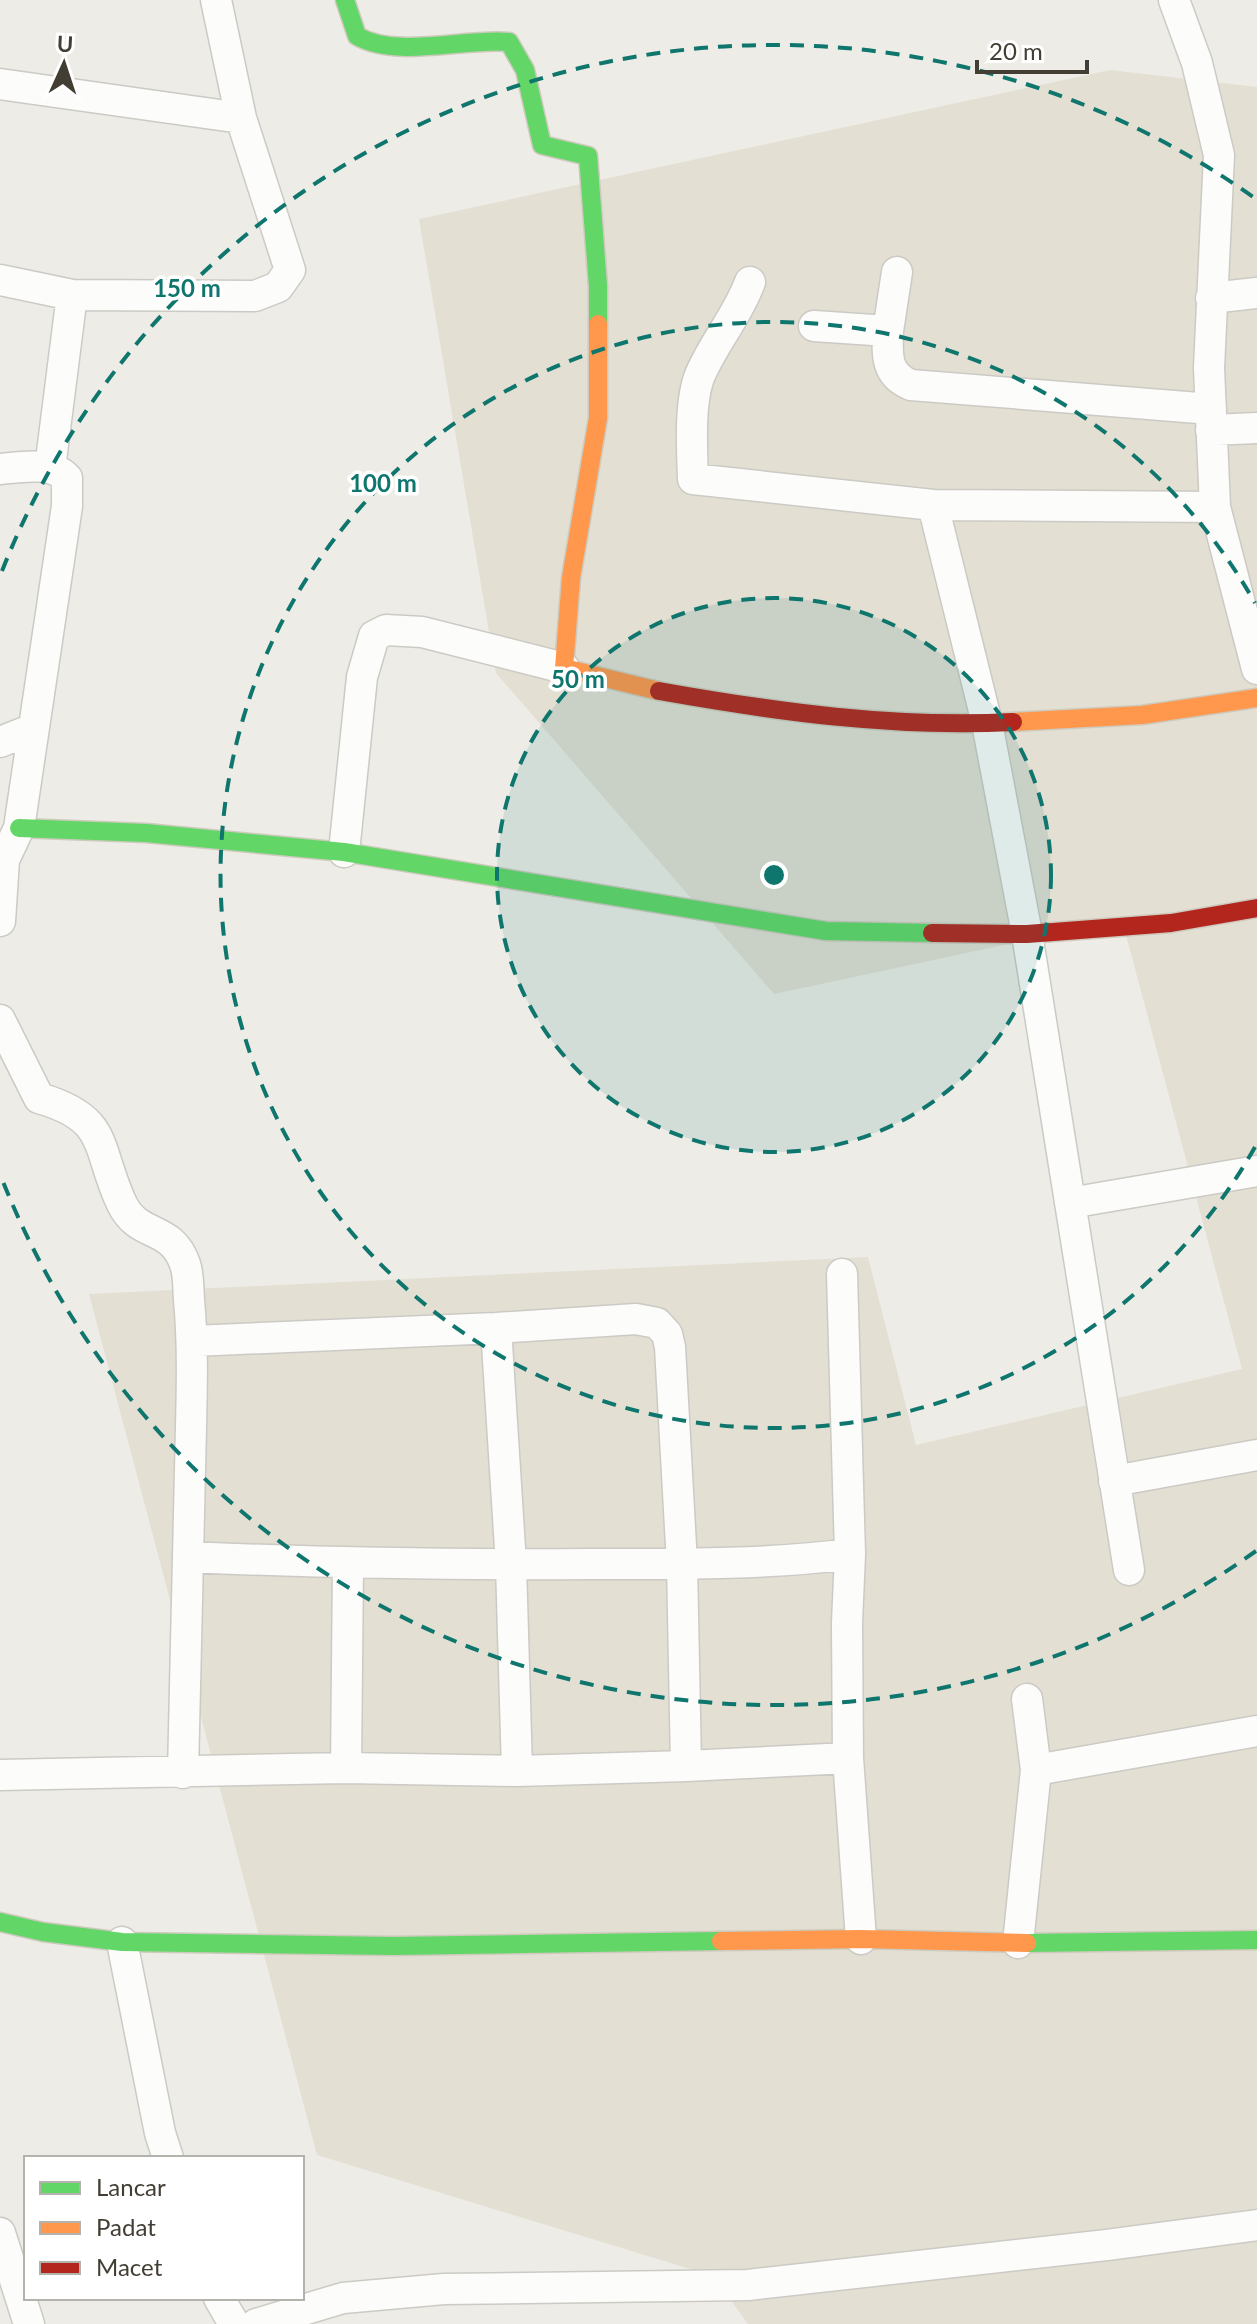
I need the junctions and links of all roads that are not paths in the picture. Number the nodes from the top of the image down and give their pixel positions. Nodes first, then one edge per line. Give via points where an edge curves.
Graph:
1 (216, 0) edge
2 (345, 0) edge
3 (1174, 0) edge
4 (0, 84) edge
5 (241, 118) junction
6 (897, 272) dead end
7 (0, 280) edge
8 (750, 282) dead end
9 (1257, 293) edge
10 (72, 295) junction
11 (1211, 298) junction
12 (814, 326) dead end
13 (888, 331) junction
14 (1211, 419) junction
15 (1257, 428) edge
16 (50, 468) junction
17 (0, 469) edge
18 (933, 505) junction
19 (1215, 507) junction
20 (564, 668) junction
21 (1257, 669) edge
22 (1257, 698) edge
23 (987, 723) junction
24 (33, 729) junction
25 (0, 742) edge
26 (19, 828) junction
27 (344, 852) junction
28 (1257, 908) edge
29 (0, 921) edge
30 (1027, 934) junction
31 (0, 1020) edge
32 (1257, 1171) edge
33 (1070, 1203) junction
34 (842, 1274) dead end
35 (496, 1328) junction
36 (193, 1341) junction
37 (1257, 1455) edge
38 (1114, 1481) junction
39 (850, 1554) junction
40 (189, 1557) junction
41 (348, 1564) junction
42 (511, 1564) junction
43 (682, 1564) junction
44 (1129, 1570) dead end
45 (1027, 1699) dead end
46 (1257, 1731) edge
47 (848, 1758) junction
48 (686, 1766) junction
49 (346, 1768) junction
50 (1036, 1770) junction
51 (517, 1771) junction
52 (183, 1773) junction
53 (0, 1775) edge
54 (0, 1922) edge
55 (861, 1939) junction
56 (1257, 1940) edge
57 (122, 1942) junction
58 (1018, 1943) junction
59 (167, 2156) edge
60 (1257, 2225) edge
61 (0, 2233) edge
62 (220, 2300) edge
63 (29, 2324) edge
64 (234, 2324) edge
65 (256, 2324) edge

1 - 5 street
2 - 20 street via 357,36 371,44 509,42 525,70 542,145 588,156 598,286 598,418 571,578
3 - 11 street via 1197,63 1219,155
4 - 5 street
5 - 10 street via 290,270 278,287 255,296
6 - 13 street
7 - 10 street
8 - 18 street via 699,377 691,432 693,479
9 - 11 street
10 - 16 street
11 - 14 street
12 - 13 street
13 - 14 street via 891,368 898,380 911,385
14 - 15 street
14 - 19 street
16 - 17 street
16 - 24 street via 67,478 67,506
18 - 19 street
18 - 23 street
19 - 21 street
20 - 23 street via 790,713 877,722
20 - 27 street via 422,632 386,630 374,636 362,677
22 - 23 street via 1142,715
23 - 30 street
24 - 25 street
24 - 26 street
26 - 27 street via 146,833
26 - 29 street via 4,860
27 - 30 street via 826,931
28 - 30 street via 1171,923
30 - 33 street
31 - 36 street via 39,1098 84,1117 101,1142 127,1213 177,1247 186,1266
32 - 33 street
33 - 38 street
34 - 39 street
35 - 36 street
35 - 42 street
35 - 43 street via 636,1319 657,1323 667,1334 674,1377
36 - 40 street
37 - 38 street
38 - 44 street
39 - 43 street
39 - 47 street
40 - 41 street
40 - 52 street
41 - 42 street
41 - 49 street
42 - 43 street
42 - 51 street
43 - 48 street
45 - 50 street
46 - 50 street
47 - 48 street
47 - 55 street
48 - 51 street
49 - 51 street
49 - 52 street
50 - 58 street
52 - 53 street
54 - 57 street
55 - 57 street via 393,1946
55 - 58 street
56 - 58 street
57 - 59 street
60 - 65 street via 748,2285 444,2289 343,2298
61 - 63 street
62 - 64 street

